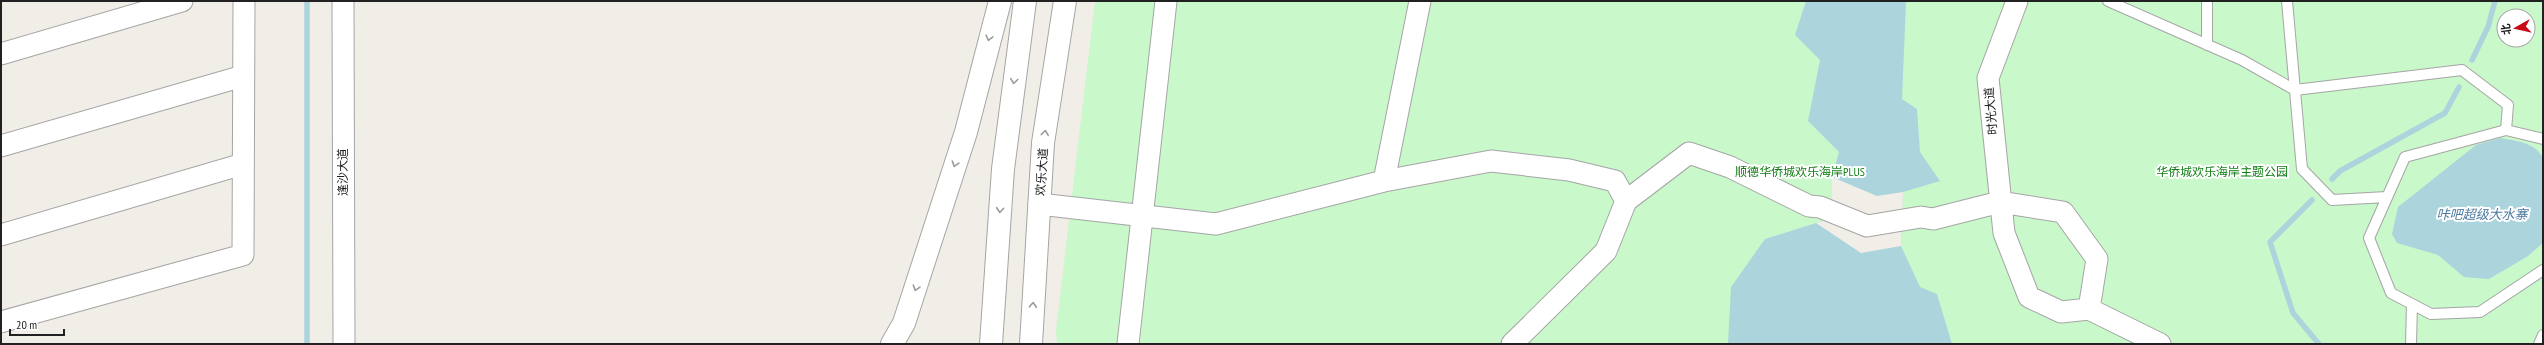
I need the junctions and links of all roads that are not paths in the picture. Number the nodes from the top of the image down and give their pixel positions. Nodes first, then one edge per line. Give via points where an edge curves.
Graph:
1 (182, 1) edge
2 (244, 1) edge
3 (343, 1) edge
4 (1000, 1) edge
5 (1025, 1) edge
6 (1065, 1) edge
7 (1166, 1) edge
8 (1420, 1) edge
9 (2017, 1) edge
10 (2108, 1) edge
11 (2207, 1) edge
12 (2287, 1) edge
13 (2207, 45) junction
14 (1, 54) edge
15 (243, 76) junction
16 (2295, 90) junction
17 (2506, 130) junction
18 (2543, 139) edge
19 (1, 146) edge
20 (243, 164) junction
21 (1384, 181) junction
22 (2387, 197) junction
23 (1626, 201) junction
24 (2000, 202) junction
25 (1040, 204) junction
26 (1144, 216) junction
27 (1, 235) edge
28 (2543, 270) edge
29 (2412, 304) junction
30 (2089, 309) junction
31 (1, 322) edge
32 (2543, 335) edge
33 (344, 344) edge
34 (892, 344) edge
35 (991, 344) edge
36 (1031, 344) edge
37 (1128, 344) edge
38 (1512, 344) edge
39 (2160, 344) edge
40 (2411, 344) edge
41 (2538, 344) edge

1 - 14 street
2 - 15 street
3 - 33 street, 逢沙大道
4 -> 34 street via 966,132 904,323
5 -> 35 street via 1003,169
25 -> 6 street, 欢乐大道 via 1043,144
7 - 26 street
8 - 21 street
9 - 24 street, 时光大道 via 1988,78
10 - 13 lane
11 - 13 lane
12 - 16 lane
13 - 16 lane via 2242,60
15 - 19 street
15 - 20 street
16 - 17 lane via 2462,70 2508,105
16 - 22 lane via 2302,169 2332,200
17 - 18 lane
17 - 22 lane via 2405,157
20 - 27 street
20 - 31 street via 243,255
21 - 23 street via 1491,161 1569,170 1615,181
21 - 26 street via 1216,224
22 - 29 lane via 2369,238 2391,293
23 - 24 street via 1689,153 1730,168 1809,206 1820,207 1867,226 1922,217 1933,219
23 - 38 street via 1606,251
24 - 30 street, 时光大道 via 2004,234 2029,297 2061,312
24 - 30 street via 2063,212 2097,259
25 - 26 street
36 -> 25 street, 欢乐大道
26 - 37 street
28 - 29 lane via 2480,312 2431,314
29 - 40 lane
30 - 39 street
32 - 41 lane

